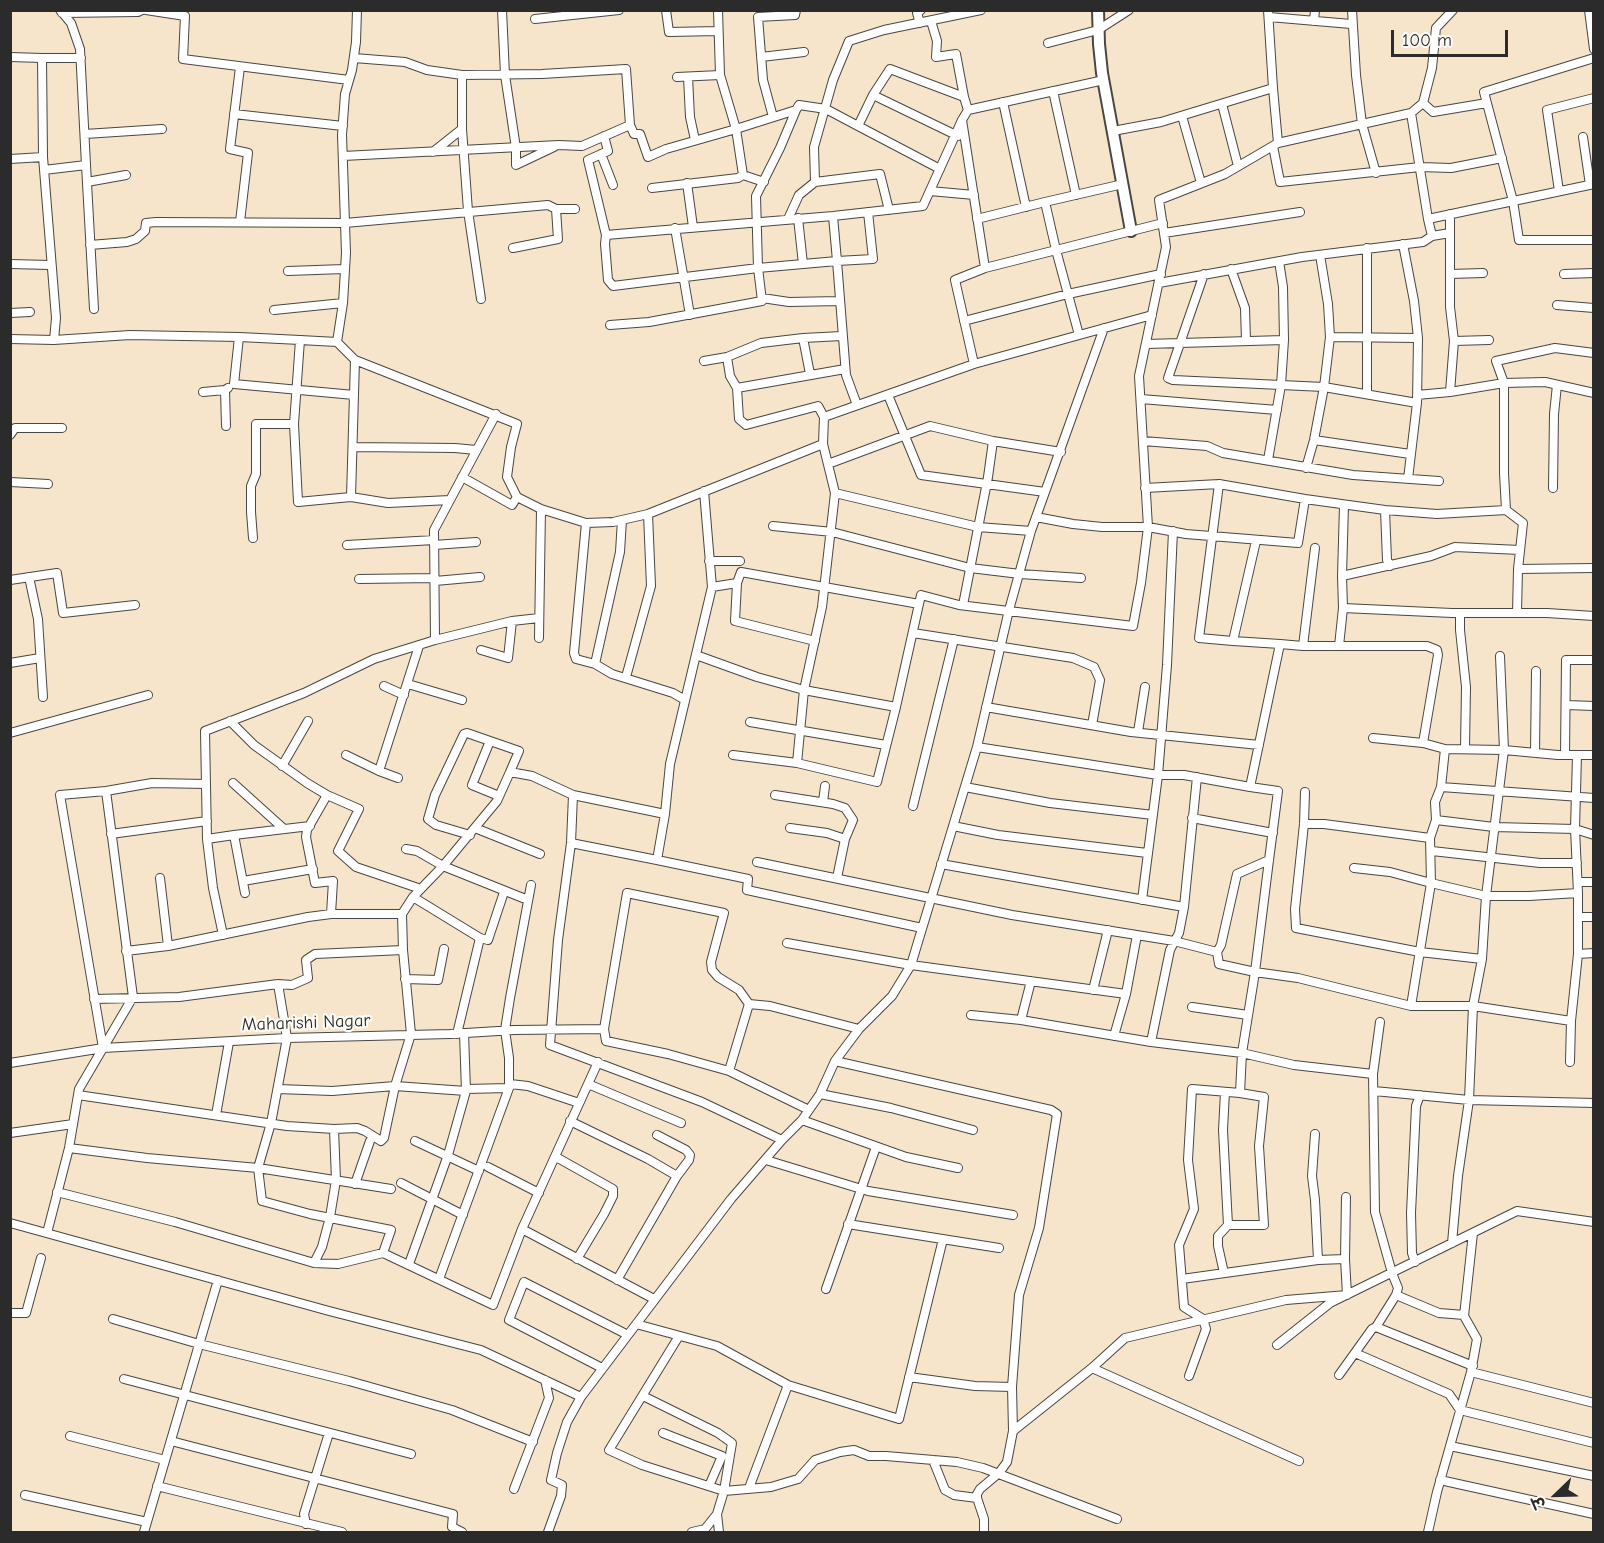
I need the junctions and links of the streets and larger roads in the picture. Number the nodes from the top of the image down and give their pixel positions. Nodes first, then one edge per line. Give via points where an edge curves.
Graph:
1 (142, 10) edge
2 (147, 10) edge
3 (357, 10) edge
4 (502, 10) edge
5 (619, 10) edge
6 (666, 10) edge
7 (718, 10) edge
8 (796, 10) edge
9 (921, 10) edge
10 (981, 10) edge
11 (1098, 10) edge
12 (1129, 10) edge
13 (1315, 10) edge
14 (1352, 10) edge
15 (1453, 10) edge
16 (61, 12) edge
17 (108, 12) edge
18 (1591, 13) edge
19 (1268, 14) edge
20 (535, 19) dead end
21 (931, 21) junction
22 (1314, 21) junction
23 (920, 23) junction
24 (1351, 24) junction
25 (1098, 30) junction
26 (718, 31) junction
27 (1048, 43) dead end
28 (1593, 49) edge
29 (804, 52) dead end
30 (10, 57) edge
31 (761, 57) junction
32 (42, 58) junction
33 (81, 58) junction
34 (354, 58) junction
35 (1593, 58) edge
36 (240, 67) junction
37 (462, 75) junction
38 (505, 75) junction
39 (720, 75) junction
40 (677, 77) dead end
41 (688, 77) junction
42 (349, 80) junction
43 (1104, 80) junction
44 (1273, 88) junction
45 (1053, 91) junction
46 (873, 95) junction
47 (964, 97) junction
48 (1593, 98) edge
49 (1003, 102) junction
50 (1423, 103) junction
51 (1487, 103) junction
52 (1222, 104) junction
53 (826, 109) junction
54 (796, 110) junction
55 (968, 110) junction
56 (1411, 113) junction
57 (234, 114) junction
58 (1182, 116) junction
59 (773, 117) junction
60 (962, 120) junction
61 (1362, 124) junction
62 (630, 125) junction
63 (343, 126) junction
64 (858, 126) junction
65 (162, 129) dead end
66 (462, 129) junction
67 (736, 129) junction
68 (1113, 131) junction
69 (85, 134) junction
70 (955, 135) junction
71 (604, 136) junction
72 (1583, 136) dead end
73 (695, 140) junction
74 (966, 142) junction
75 (559, 145) junction
76 (1275, 145) junction
77 (516, 148) junction
78 (464, 150) junction
79 (432, 152) junction
80 (601, 154) junction
81 (343, 156) junction
82 (43, 158) junction
83 (1502, 158) junction
84 (10, 159) edge
85 (86, 165) junction
86 (1238, 166) junction
87 (1420, 167) junction
88 (940, 169) junction
89 (44, 170) junction
90 (1376, 173) junction
91 (126, 175) dead end
92 (743, 175) junction
93 (87, 182) junction
94 (764, 182) junction
95 (815, 182) junction
96 (687, 183) junction
97 (1201, 183) junction
98 (1123, 184) junction
99 (1592, 184) edge
100 (613, 185) dead end
101 (652, 188) dead end
102 (930, 191) junction
103 (1559, 191) junction
104 (974, 195) junction
105 (1076, 195) junction
106 (1512, 201) junction
107 (1045, 202) junction
108 (1026, 207) junction
109 (556, 209) junction
110 (575, 209) dead end
111 (889, 210) junction
112 (468, 211) junction
113 (868, 212) junction
114 (1300, 212) dead end
115 (1450, 214) junction
116 (833, 216) junction
117 (798, 218) junction
118 (788, 219) junction
119 (977, 219) junction
120 (1428, 219) junction
121 (756, 221) junction
122 (240, 222) junction
123 (345, 223) junction
124 (1163, 223) junction
125 (693, 227) junction
126 (675, 228) junction
127 (1131, 231) junction
128 (1164, 233) junction
129 (1450, 233) junction
130 (606, 235) junction
131 (1432, 236) junction
132 (1593, 240) edge
133 (90, 244) junction
134 (1403, 244) junction
135 (513, 248) dead end
136 (1367, 248) junction
137 (1056, 250) junction
138 (1320, 255) junction
139 (837, 261) junction
140 (1279, 261) junction
141 (10, 264) edge
142 (803, 264) junction
143 (50, 265) junction
144 (758, 268) junction
145 (985, 268) junction
146 (344, 269) junction
147 (1231, 269) junction
148 (288, 271) dead end
149 (1483, 273) dead end
150 (1593, 273) edge
151 (1161, 274) junction
152 (1204, 274) junction
153 (1450, 274) junction
154 (1564, 274) dead end
155 (683, 277) junction
156 (1159, 283) junction
157 (1068, 294) junction
158 (762, 298) junction
159 (481, 299) dead end
160 (840, 301) junction
161 (343, 303) junction
162 (1557, 305) dead end
163 (1593, 308) edge
164 (94, 309) dead end
165 (274, 310) dead end
166 (30, 312) dead end
167 (10, 313) edge
168 (690, 315) junction
169 (1152, 315) junction
170 (964, 321) junction
171 (610, 325) dead end
172 (1104, 328) junction
173 (1080, 335) junction
174 (843, 336) junction
175 (1369, 336) junction
176 (239, 337) junction
177 (1330, 337) junction
178 (803, 338) junction
179 (1418, 338) junction
180 (10, 339) edge
181 (54, 340) junction
182 (300, 340) junction
183 (1284, 340) junction
184 (1489, 340) dead end
185 (1246, 341) junction
186 (1454, 341) junction
187 (337, 342) junction
188 (1179, 343) junction
189 (1146, 344) junction
190 (1593, 353) edge
191 (727, 357) junction
192 (356, 360) junction
193 (704, 361) dead end
194 (974, 364) junction
195 (845, 369) junction
196 (810, 374) junction
197 (1504, 383) junction
198 (234, 384) junction
199 (1281, 385) junction
200 (1557, 385) junction
201 (1324, 387) junction
202 (737, 388) junction
203 (297, 389) junction
204 (225, 390) junction
205 (203, 392) dead end
206 (1450, 392) junction
207 (1367, 393) junction
208 (1593, 393) edge
209 (888, 394) junction
210 (354, 395) junction
211 (1141, 399) junction
212 (1417, 399) junction
213 (857, 405) junction
214 (1277, 410) junction
215 (496, 414) junction
216 (824, 417) junction
217 (294, 424) junction
218 (226, 426) dead end
219 (62, 428) dead end
220 (10, 435) edge
221 (905, 437) junction
222 (1314, 440) junction
223 (993, 441) junction
224 (1143, 441) junction
225 (823, 444) junction
226 (353, 447) junction
227 (476, 450) junction
228 (1060, 452) junction
229 (1410, 454) junction
230 (1268, 460) junction
231 (828, 464) junction
232 (1306, 468) junction
233 (462, 477) junction
234 (1408, 479) junction
235 (1440, 481) dead end
236 (10, 482) edge
237 (48, 484) dead end
238 (987, 484) junction
239 (1219, 484) junction
240 (1145, 488) junction
241 (1553, 488) dead end
242 (704, 491) junction
243 (1046, 492) junction
244 (835, 493) junction
245 (351, 497) junction
246 (517, 497) junction
247 (1305, 499) junction
248 (450, 500) junction
249 (1344, 505) junction
250 (541, 509) junction
251 (1385, 510) junction
252 (1506, 510) junction
253 (648, 514) junction
254 (1036, 517) junction
255 (621, 520) junction
256 (586, 523) junction
257 (773, 526) dead end
258 (978, 527) junction
259 (1148, 527) junction
260 (1031, 531) junction
261 (1173, 531) junction
262 (832, 532) junction
263 (1213, 536) junction
264 (253, 538) dead end
265 (1256, 541) junction
266 (476, 542) dead end
267 (434, 543) junction
268 (347, 545) dead end
269 (1315, 548) dead end
270 (1520, 550) junction
271 (709, 561) junction
272 (740, 561) dead end
273 (1390, 566) junction
274 (970, 568) junction
275 (1593, 568) edge
276 (1518, 569) junction
277 (1020, 574) junction
278 (1342, 576) junction
279 (29, 577) junction
280 (480, 577) dead end
281 (1081, 578) dead end
282 (359, 579) dead end
283 (10, 580) edge
284 (435, 580) junction
285 (737, 583) junction
286 (712, 587) junction
287 (825, 587) junction
288 (919, 604) junction
289 (135, 605) dead end
290 (963, 605) junction
291 (1343, 608) junction
292 (1008, 610) junction
293 (1460, 613) junction
294 (1517, 613) junction
295 (1593, 616) edge
296 (539, 618) junction
297 (512, 621) junction
298 (913, 633) junction
299 (539, 638) dead end
300 (954, 639) junction
301 (435, 640) junction
302 (815, 641) junction
303 (1233, 641) junction
304 (1280, 644) junction
305 (419, 646) junction
306 (1302, 646) junction
307 (1340, 646) junction
308 (1000, 648) junction
309 (481, 650) dead end
310 (696, 655) junction
311 (1500, 656) dead end
312 (40, 658) junction
313 (1593, 660) edge
314 (10, 663) edge
315 (595, 664) junction
316 (1536, 670) dead end
317 (626, 677) junction
318 (408, 684) junction
319 (384, 686) dead end
320 (1145, 687) dead end
321 (804, 690) junction
322 (148, 695) dead end
323 (404, 695) junction
324 (43, 697) dead end
325 (462, 700) dead end
326 (685, 700) junction
327 (1566, 705) junction
328 (1593, 706) edge
329 (896, 707) junction
330 (986, 707) junction
331 (230, 721) junction
332 (308, 722) dead end
333 (750, 723) dead end
334 (1092, 725) junction
335 (801, 729) junction
336 (1138, 732) junction
337 (10, 733) edge
338 (1161, 736) junction
339 (1373, 738) dead end
340 (490, 741) junction
341 (1423, 743) junction
342 (886, 745) junction
343 (1259, 745) junction
344 (977, 747) junction
345 (1465, 748) junction
346 (1445, 749) junction
347 (1504, 750) junction
348 (1536, 753) junction
349 (346, 755) dead end
350 (733, 755) dead end
351 (1565, 755) junction
352 (1577, 755) junction
353 (1593, 755) edge
354 (797, 763) junction
355 (282, 766) junction
356 (379, 771) junction
357 (510, 772) junction
358 (1158, 775) junction
359 (1197, 777) junction
360 (398, 778) dead end
361 (233, 783) dead end
362 (206, 784) junction
363 (825, 786) dead end
364 (964, 787) junction
365 (1250, 787) junction
366 (1441, 787) junction
367 (106, 791) junction
368 (1305, 792) dead end
369 (1498, 792) junction
370 (327, 795) junction
371 (573, 795) junction
372 (775, 795) dead end
373 (500, 796) junction
374 (1576, 798) junction
375 (1593, 798) edge
376 (823, 802) junction
377 (913, 806) dead end
378 (665, 814) junction
379 (1153, 815) junction
380 (1192, 818) junction
381 (1436, 820) junction
382 (207, 821) junction
383 (1304, 824) junction
384 (310, 826) junction
385 (953, 826) junction
386 (1494, 827) junction
387 (790, 828) dead end
388 (284, 829) junction
389 (1575, 829) junction
390 (472, 832) junction
391 (1273, 833) junction
392 (111, 834) junction
393 (234, 835) junction
394 (1593, 835) edge
395 (845, 838) junction
396 (1430, 838) junction
397 (207, 839) junction
398 (571, 843) junction
399 (406, 849) dead end
400 (1432, 851) junction
401 (1147, 853) junction
402 (540, 854) dead end
403 (1490, 859) junction
404 (657, 860) junction
405 (1269, 860) junction
406 (757, 862) dead end
407 (1577, 863) junction
408 (941, 864) junction
409 (443, 866) junction
410 (1354, 868) dead end
411 (313, 869) junction
412 (160, 878) dead end
413 (837, 878) junction
414 (243, 881) junction
415 (1578, 882) junction
416 (1593, 882) edge
417 (1431, 883) junction
418 (531, 885) dead end
419 (421, 889) junction
420 (504, 892) junction
421 (245, 893) dead end
422 (1578, 893) junction
423 (1486, 896) junction
424 (413, 897) junction
425 (931, 898) junction
426 (528, 900) junction
427 (1142, 900) junction
428 (1184, 907) junction
429 (331, 914) junction
430 (402, 914) junction
431 (1578, 917) junction
432 (1593, 917) edge
433 (922, 928) junction
434 (1108, 930) junction
435 (223, 935) junction
436 (1137, 935) junction
437 (480, 938) junction
438 (1174, 941) junction
439 (788, 943) dead end
440 (168, 946) junction
441 (444, 949) dead end
442 (402, 950) junction
443 (126, 951) junction
444 (1217, 952) junction
445 (1420, 952) junction
446 (1593, 953) edge
447 (1578, 954) junction
448 (1482, 959) junction
449 (910, 965) junction
450 (1255, 972) junction
451 (405, 979) junction
452 (1031, 981) junction
453 (278, 984) junction
454 (1093, 990) junction
455 (1126, 994) junction
456 (133, 997) junction
457 (94, 999) junction
458 (749, 1004) junction
459 (1411, 1006) junction
460 (1473, 1006) junction
461 (1192, 1007) dead end
462 (971, 1015) dead end
463 (1248, 1015) junction
464 (1021, 1020) junction
465 (1571, 1021) junction
466 (1380, 1022) dead end
467 (604, 1029) junction
468 (859, 1029) junction
469 (505, 1030) junction
470 (551, 1030) junction
471 (411, 1034) junction
472 (460, 1034) junction
473 (1114, 1036) junction
474 (287, 1038) junction
475 (229, 1042) junction
476 (1150, 1042) junction
477 (103, 1048) junction
478 (1242, 1053) junction
479 (598, 1062) junction
480 (835, 1062) junction
481 (1570, 1062) dead end
482 (10, 1063) edge
483 (729, 1071) junction
484 (1373, 1074) junction
485 (588, 1084) junction
486 (395, 1086) junction
487 (509, 1086) junction
488 (278, 1089) junction
489 (466, 1090) junction
490 (1374, 1091) junction
491 (1225, 1092) junction
492 (1240, 1093) junction
493 (820, 1094) junction
494 (78, 1095) junction
495 (1420, 1095) junction
496 (1469, 1100) junction
497 (579, 1103) junction
498 (1593, 1103) edge
499 (809, 1110) junction
500 (216, 1115) junction
501 (802, 1120) junction
502 (570, 1121) junction
503 (681, 1123) dead end
504 (73, 1124) junction
505 (271, 1124) junction
506 (334, 1129) junction
507 (973, 1130) dead end
508 (10, 1133) edge
509 (1316, 1134) dead end
510 (657, 1135) dead end
511 (782, 1140) junction
512 (370, 1141) dead end
513 (415, 1141) dead end
514 (876, 1147) junction
515 (69, 1148) junction
516 (448, 1155) junction
517 (556, 1157) junction
518 (766, 1160) junction
519 (488, 1167) dead end
520 (258, 1168) junction
521 (958, 1168) dead end
522 (479, 1171) junction
523 (677, 1176) junction
524 (336, 1180) junction
525 (401, 1183) dead end
526 (355, 1184) junction
527 (860, 1188) junction
528 (391, 1189) dead end
529 (57, 1192) junction
530 (539, 1193) junction
531 (1346, 1197) dead end
532 (432, 1198) junction
533 (463, 1215) junction
534 (1013, 1215) dead end
535 (330, 1217) junction
536 (1593, 1222) edge
537 (10, 1223) edge
538 (848, 1224) junction
539 (1228, 1225) junction
540 (522, 1229) junction
541 (47, 1233) junction
542 (1473, 1233) junction
543 (943, 1239) junction
544 (1452, 1243) junction
545 (999, 1248) dead end
546 (383, 1253) junction
547 (41, 1258) dead end
548 (577, 1259) junction
549 (1345, 1259) junction
550 (1318, 1260) junction
551 (1414, 1262) junction
552 (314, 1263) junction
553 (409, 1264) junction
554 (1224, 1272) junction
555 (1392, 1273) junction
556 (439, 1279) junction
557 (1182, 1279) junction
558 (218, 1280) junction
559 (616, 1280) junction
560 (826, 1289) dead end
561 (1347, 1295) junction
562 (1396, 1295) junction
563 (654, 1299) junction
564 (10, 1313) edge
565 (1464, 1316) junction
566 (113, 1319) dead end
567 (1203, 1319) junction
568 (636, 1324) junction
569 (1376, 1327) junction
570 (628, 1335) junction
571 (679, 1336) junction
572 (199, 1344) junction
573 (1276, 1345) dead end
574 (1355, 1353) junction
575 (602, 1368) junction
576 (1092, 1368) junction
577 (1472, 1369) junction
578 (1339, 1375) dead end
579 (1189, 1376) dead end
580 (909, 1377) junction
581 (124, 1379) dead end
582 (545, 1380) junction
583 (788, 1385) junction
584 (1012, 1387) junction
585 (184, 1396) junction
586 (643, 1396) junction
587 (581, 1397) junction
588 (1593, 1403) edge
589 (1460, 1410) junction
590 (1013, 1431) junction
591 (328, 1433) junction
592 (663, 1433) dead end
593 (70, 1436) dead end
594 (171, 1441) junction
595 (533, 1442) junction
596 (1593, 1443) edge
597 (1450, 1446) junction
598 (411, 1454) dead end
599 (165, 1460) junction
600 (933, 1460) junction
601 (1299, 1461) dead end
602 (999, 1473) junction
603 (1593, 1476) edge
604 (317, 1478) junction
605 (1440, 1480) junction
606 (158, 1486) junction
607 (709, 1486) junction
608 (749, 1488) junction
609 (514, 1490) dead end
610 (724, 1491) junction
611 (25, 1495) dead end
612 (977, 1498) junction
613 (717, 1514) junction
614 (1593, 1514) edge
615 (1118, 1519) dead end
616 (147, 1522) junction
617 (306, 1524) junction
618 (314, 1529) edge
619 (144, 1533) edge
620 (342, 1533) edge
621 (462, 1533) edge
622 (548, 1533) edge
623 (692, 1533) edge
624 (719, 1533) edge
625 (984, 1533) edge
626 (1428, 1533) edge

1 - 17 street
2 - 36 street via 185,16 183,59
3 - 34 street
4 - 38 street
5 - 20 street
6 - 26 street via 669,32
7 - 26 street
8 - 31 street via 795,15 758,17
9 - 23 street via 917,13
10 - 21 street
11 - 25 street
12 - 25 street
13 - 22 street
14 - 24 street
15 - 50 street via 1436,28
16 - 17 street
16 - 33 street via 71,23
18 - 28 street
19 - 22 street
19 - 44 street
21 - 23 street
21 - 47 street via 937,41 936,57 956,54
22 - 24 street
23 - 53 street via 849,41
24 - 61 street
25 - 27 street
25 - 43 street
26 - 39 street
29 - 31 street
30 - 32 street
31 - 59 street
32 - 33 street
32 - 82 street
33 - 69 street
34 - 37 street via 405,62
34 - 42 street
35 - 51 street via 1484,92
36 - 42 street
36 - 57 street
37 - 38 street
37 - 66 street
38 - 62 street via 626,69
38 - 77 street
39 - 41 street
39 - 67 street
40 - 41 street
41 - 73 street
42 - 63 street
43 - 45 street
43 - 68 street
44 - 52 street
44 - 76 street
45 - 49 street
45 - 105 street
46 - 47 street via 890,69
46 - 64 street
46 - 70 street
47 - 55 street
48 - 103 street via 1547,110
49 - 55 street
49 - 108 street
50 - 51 street via 1433,112
50 - 56 street
51 - 83 street
52 - 58 street
52 - 86 street
53 - 54 street via 799,105
53 - 64 street
53 - 95 street via 814,147
54 - 59 street
54 - 94 street
55 - 60 street
56 - 61 street
56 - 87 street
57 - 63 street
57 - 122 street via 230,149 248,153
58 - 68 street
58 - 97 street
59 - 67 street
60 - 70 street
60 - 74 street
61 - 76 street
61 - 90 street
62 - 71 street
62 - 73 street via 634,134 640,134 648,157
63 - 81 street
64 - 88 street
65 - 69 street
66 - 78 street
66 - 79 street
67 - 73 street
67 - 92 street
68 - 98 street
69 - 85 street
70 - 74 street
70 - 88 street
71 - 75 street via 582,146
71 - 80 street via 608,151
72 - 99 street
74 - 104 street
75 - 77 street
75 - 77 street via 516,165
76 - 86 street
76 - 90 street via 1280,182
77 - 78 street
78 - 79 street
78 - 112 street
79 - 81 street
80 - 100 street
80 - 130 street via 588,160
81 - 123 street
82 - 84 street
82 - 89 street
83 - 87 street via 1451,168
83 - 106 street
85 - 89 street
85 - 93 street
86 - 97 street
87 - 90 street
87 - 120 street
88 - 102 street
89 - 143 street
91 - 93 street
92 - 94 street
92 - 96 street
93 - 133 street
94 - 121 street via 756,196
95 - 111 street via 880,174
95 - 118 street via 799,195
96 - 101 street
96 - 125 street
97 - 124 street via 1159,200
98 - 105 street
98 - 127 street
99 - 103 street
102 - 104 street
102 - 111 street via 923,206
103 - 106 street
104 - 119 street
105 - 107 street
106 - 115 street
106 - 132 street via 1519,240
107 - 108 street
107 - 137 street
108 - 119 street
109 - 110 street
109 - 112 street via 548,205
109 - 135 street via 558,239
111 - 113 street
112 - 123 street
112 - 159 street
113 - 116 street
113 - 139 street via 873,259
114 - 128 street
115 - 120 street
115 - 129 street
116 - 117 street
116 - 139 street
117 - 118 street
117 - 142 street
118 - 121 street
119 - 145 street
120 - 131 street
121 - 125 street
121 - 144 street
122 - 123 street
122 - 133 street via 147,223 136,239
123 - 146 street
124 - 127 street
124 - 128 street
125 - 126 street
126 - 130 street
126 - 155 street
127 - 137 street
128 - 151 street via 1166,247
129 - 131 street
129 - 153 street
130 - 155 street via 608,280 613,286
131 - 134 street via 1423,242
133 - 164 street
134 - 136 street
134 - 179 street
136 - 138 street
136 - 175 street
137 - 145 street
137 - 157 street
138 - 140 street
138 - 177 street
139 - 142 street
139 - 160 street
140 - 147 street
140 - 183 street
141 - 143 street
142 - 144 street
143 - 181 street via 56,318
144 - 155 street
144 - 158 street
145 - 170 street via 955,280
146 - 148 street
146 - 161 street
147 - 152 street
147 - 185 street via 1245,308
149 - 153 street
150 - 154 street
151 - 156 street
151 - 157 street
152 - 156 street
152 - 188 street
153 - 186 street
155 - 168 street
156 - 169 street
157 - 170 street
157 - 173 street
158 - 160 street
158 - 168 street
160 - 174 street
161 - 165 street
161 - 187 street
162 - 163 street
166 - 167 street
168 - 171 street
169 - 172 street
169 - 189 street
170 - 194 street
172 - 173 street
172 - 228 street
173 - 194 street
174 - 178 street
174 - 195 street
175 - 177 street
175 - 179 street
175 - 207 street
176 - 181 street via 130,335
176 - 182 street
176 - 198 street
177 - 201 street
178 - 191 street via 761,343
178 - 196 street
179 - 212 street
180 - 181 street
182 - 187 street
182 - 203 street
183 - 185 street
183 - 199 street
184 - 186 street
185 - 188 street
186 - 206 street
187 - 192 street
188 - 189 street
188 - 199 street via 1168,378
189 - 211 street via 1140,376
190 - 197 street via 1555,348 1496,361
191 - 193 street
191 - 202 street
192 - 210 street
192 - 215 street
194 - 209 street
195 - 196 street
195 - 213 street
196 - 202 street
197 - 200 street
197 - 206 street
197 - 252 street
198 - 203 street
198 - 204 street
199 - 201 street
199 - 214 street
200 - 208 street
200 - 241 street
201 - 207 street
201 - 222 street
202 - 216 street via 739,419 746,425 818,406
203 - 210 street
203 - 217 street
204 - 205 street
204 - 218 street
206 - 212 street
207 - 212 street
209 - 213 street
209 - 221 street
210 - 226 street
211 - 214 street
211 - 224 street
212 - 229 street
213 - 216 street
214 - 230 street
215 - 227 street
215 - 246 street via 517,424 507,477
216 - 225 street
217 - 245 street via 298,502
217 - 264 street via 256,424 256,474 251,486
219 - 220 street via 15,428
221 - 223 street via 930,426
221 - 231 street
221 - 238 street via 921,475
222 - 229 street
222 - 232 street
223 - 228 street
223 - 238 street
224 - 230 street via 1207,446 1223,453
224 - 240 street
225 - 231 street
225 - 242 street
226 - 227 street
226 - 245 street
227 - 233 street
228 - 243 street
229 - 234 street
230 - 232 street
231 - 244 street
232 - 234 street
233 - 246 street via 512,504
233 - 248 street
234 - 235 street
236 - 237 street
238 - 243 street
238 - 258 street
239 - 240 street
239 - 247 street
239 - 263 street
240 - 259 street
242 - 253 street
242 - 271 street
243 - 254 street
244 - 258 street
244 - 262 street
245 - 248 street via 388,503
246 - 250 street
247 - 249 street
247 - 265 street via 1298,543
248 - 267 street via 434,530
249 - 251 street
249 - 278 street
250 - 256 street
250 - 296 street
251 - 252 street via 1447,514
251 - 273 street
252 - 270 street via 1523,523
253 - 255 street
253 - 317 street via 651,586
254 - 259 street via 1102,527
254 - 260 street
255 - 256 street
255 - 315 street via 620,552
256 - 315 street via 574,653 576,659
257 - 262 street
258 - 260 street
258 - 274 street
259 - 261 street
259 - 292 street via 1133,626
260 - 277 street
261 - 263 street
261 - 338 street
262 - 274 street
262 - 287 street
263 - 265 street
263 - 303 street via 1199,638
265 - 303 street
266 - 267 street
267 - 268 street
267 - 284 street
269 - 306 street
270 - 273 street via 1455,547
270 - 276 street
271 - 272 street
271 - 286 street
273 - 278 street
274 - 277 street
274 - 290 street
275 - 276 street
276 - 294 street
277 - 281 street
277 - 292 street
278 - 291 street
279 - 283 street
279 - 289 street via 57,573 63,613
279 - 312 street via 38,619
280 - 284 street
282 - 284 street
284 - 301 street
285 - 286 street
285 - 287 street via 741,572
285 - 302 street via 735,621
286 - 310 street
287 - 288 street
287 - 302 street
288 - 290 street via 921,596
288 - 298 street
290 - 292 street
291 - 293 street
291 - 307 street
292 - 308 street
293 - 294 street
293 - 345 street via 1466,687
294 - 295 street
296 - 297 street
296 - 299 street
297 - 301 street
297 - 309 street via 508,658
298 - 300 street
298 - 329 street
300 - 308 street
300 - 377 street
301 - 305 street
302 - 321 street
303 - 304 street
304 - 306 street
304 - 343 street
305 - 318 street
305 - 331 street via 374,659 304,693
306 - 307 street
307 - 341 street via 1427,646 1437,650
308 - 330 street
308 - 334 street via 1072,658 1094,667 1100,680
310 - 321 street
310 - 326 street
311 - 347 street
312 - 314 street
312 - 324 street
313 - 327 street via 1566,660
315 - 317 street
316 - 348 street
317 - 326 street
318 - 323 street
318 - 325 street
319 - 323 street
320 - 336 street
321 - 329 street
321 - 335 street
322 - 337 street
323 - 356 street
326 - 378 street via 670,764
327 - 328 street
327 - 351 street
329 - 342 street
330 - 334 street
330 - 344 street
331 - 355 street via 254,746
331 - 362 street via 205,731
332 - 355 street
333 - 335 street
334 - 336 street
335 - 342 street
335 - 354 street
336 - 338 street
338 - 343 street
338 - 358 street
339 - 341 street
340 - 357 street via 519,751
340 - 373 street via 472,785
340 - 390 street via 464,735 435,795 428,819 436,825
341 - 346 street
342 - 354 street via 877,782
343 - 365 street
344 - 358 street
344 - 364 street
345 - 346 street
345 - 347 street
346 - 366 street
347 - 348 street
347 - 369 street
348 - 351 street
349 - 356 street
350 - 354 street
351 - 352 street
352 - 353 street
352 - 374 street
355 - 370 street
356 - 360 street
357 - 371 street via 532,776
357 - 373 street
358 - 359 street
358 - 379 street
359 - 365 street
359 - 380 street
361 - 388 street
362 - 367 street via 152,783
362 - 382 street
363 - 376 street
364 - 379 street via 1050,803
364 - 385 street
365 - 391 street via 1278,792
366 - 369 street
366 - 381 street via 1435,802
367 - 392 street
367 - 457 street via 60,795
368 - 383 street
369 - 374 street
369 - 386 street
370 - 384 street
370 - 419 street via 359,809 338,851 356,867
371 - 378 street
371 - 398 street
372 - 376 street
373 - 390 street
374 - 375 street
374 - 389 street
376 - 395 street via 845,808 853,820
378 - 404 street
379 - 401 street
380 - 391 street
380 - 428 street
381 - 386 street
381 - 396 street
382 - 392 street
382 - 397 street
383 - 396 street
383 - 445 street via 1296,928
384 - 388 street
384 - 411 street via 306,837
385 - 401 street
385 - 408 street
386 - 389 street
386 - 403 street
387 - 395 street
388 - 393 street
389 - 394 street
389 - 407 street
390 - 402 street
390 - 409 street
391 - 405 street
392 - 443 street
393 - 397 street
393 - 414 street
395 - 413 street
396 - 400 street
397 - 435 street
398 - 404 street
398 - 470 street
399 - 409 street
400 - 403 street
400 - 417 street
401 - 427 street
403 - 407 street
403 - 423 street
404 - 433 street via 748,879 747,890
405 - 444 street via 1237,873
405 - 450 street
406 - 413 street
407 - 415 street
408 - 425 street
408 - 427 street
409 - 419 street
409 - 420 street
410 - 417 street
411 - 414 street
411 - 429 street via 315,883 333,881
412 - 440 street
413 - 425 street
414 - 421 street
415 - 416 street
415 - 422 street
417 - 423 street
417 - 445 street
418 - 426 street
419 - 424 street
420 - 426 street
420 - 437 street via 488,940
422 - 423 street
422 - 431 street
423 - 448 street
424 - 430 street
424 - 437 street
425 - 433 street
425 - 434 street
426 - 469 street
427 - 428 street
428 - 438 street
429 - 430 street
429 - 435 street
430 - 442 street
431 - 432 street
431 - 447 street
433 - 449 street
434 - 436 street
434 - 454 street
435 - 440 street
436 - 438 street
436 - 455 street
437 - 472 street
438 - 444 street
438 - 476 street
439 - 449 street
440 - 443 street
441 - 451 street via 438,980
442 - 451 street
442 - 453 street via 315,954 306,960 308,978 292,985
443 - 456 street
444 - 450 street via 1219,964
445 - 448 street
445 - 459 street
446 - 447 street
447 - 465 street
448 - 460 street
449 - 452 street
449 - 468 street via 892,996
450 - 459 street via 1298,978
450 - 463 street
451 - 471 street
452 - 454 street
452 - 464 street
453 - 456 street via 179,997
453 - 474 street
454 - 455 street
455 - 473 street
456 - 457 street
456 - 477 street
457 - 477 street
458 - 467 street via 739,990 712,970 724,913 627,893
458 - 468 street
458 - 483 street
459 - 460 street
460 - 465 street
460 - 496 street
461 - 463 street
462 - 464 street
463 - 478 street
464 - 473 street
465 - 481 street
466 - 484 street
467 - 470 street, Maharishi Nagar
467 - 483 street via 606,1041
468 - 480 street
469 - 470 street, Maharishi Nagar
469 - 472 street, Maharishi Nagar
469 - 487 street
470 - 479 street via 550,1045
471 - 472 street, Maharishi Nagar
471 - 474 street, Maharishi Nagar
471 - 486 street
472 - 489 street
473 - 476 street
474 - 475 street, Maharishi Nagar
474 - 488 street
475 - 477 street, Maharishi Nagar
475 - 500 street
476 - 478 street
477 - 482 street, Maharishi Nagar
477 - 494 street
478 - 484 street via 1293,1065
478 - 492 street
479 - 485 street
479 - 511 street via 702,1102
480 - 493 street
480 - 584 street via 1057,1114 1040,1228 1019,1295
483 - 499 street
484 - 490 street
485 - 497 street
485 - 503 street
486 - 488 street via 332,1091
486 - 489 street
486 - 506 street via 381,1141 357,1128
487 - 489 street
487 - 497 street via 528,1086
487 - 522 street
488 - 505 street
489 - 516 street
490 - 495 street
490 - 555 street via 1375,1212
491 - 492 street
491 - 539 street
491 - 557 street via 1192,1089 1188,1160 1194,1209 1179,1245
492 - 539 street via 1264,1097 1259,1146 1264,1225
493 - 499 street
493 - 507 street
494 - 500 street
494 - 504 street
495 - 496 street
495 - 551 street via 1416,1106 1411,1213
496 - 498 street
496 - 544 street
497 - 502 street
499 - 501 street
500 - 505 street
501 - 511 street
501 - 514 street
502 - 517 street
502 - 523 street
504 - 508 street
504 - 515 street
505 - 506 street
505 - 520 street
506 - 524 street
509 - 550 street via 1312,1176
510 - 523 street via 690,1155
511 - 518 street
512 - 526 street
513 - 516 street
514 - 521 street
514 - 527 street
515 - 520 street
515 - 529 street
516 - 522 street
516 - 532 street
517 - 530 street
517 - 548 street via 613,1189 604,1214
518 - 527 street
518 - 563 street
519 - 530 street
520 - 524 street
520 - 535 street via 262,1200
522 - 533 street
523 - 559 street
524 - 526 street
524 - 535 street
525 - 532 street
526 - 528 street
527 - 534 street
527 - 538 street
529 - 541 street
529 - 552 street
530 - 540 street
531 - 549 street
532 - 533 street
532 - 553 street
533 - 556 street
535 - 546 street via 391,1230
535 - 552 street
536 - 542 street via 1517,1211
537 - 541 street
538 - 543 street
538 - 560 street
539 - 554 street via 1218,1236
540 - 548 street
540 - 556 street via 493,1305
541 - 558 street
542 - 544 street
542 - 565 street
543 - 545 street
543 - 580 street
544 - 551 street
546 - 552 street via 338,1264
546 - 553 street
547 - 564 street via 26,1313
548 - 559 street
549 - 550 street
549 - 561 street
550 - 554 street
551 - 555 street
553 - 556 street
554 - 557 street
555 - 561 street
555 - 562 street via 1398,1288
557 - 567 street via 1184,1307
558 - 572 street
558 - 582 street via 481,1350
559 - 563 street
561 - 567 street via 1286,1300
561 - 573 street via 1330,1303
562 - 565 street via 1439,1313
562 - 569 street
563 - 568 street
565 - 577 street via 1477,1338
566 - 572 street
567 - 576 street via 1125,1338
567 - 579 street via 1206,1329
568 - 570 street
568 - 571 street
569 - 574 street
569 - 577 street
570 - 575 street
570 - 575 street via 524,1282 509,1320
571 - 583 street via 717,1346
571 - 586 street
572 - 585 street
572 - 595 street via 452,1410
574 - 578 street
574 - 589 street via 1449,1394
575 - 587 street
576 - 590 street
576 - 601 street
577 - 588 street
577 - 589 street
580 - 583 street via 899,1419
580 - 584 street
581 - 585 street
582 - 587 street
582 - 595 street via 549,1398
583 - 608 street
584 - 590 street
585 - 591 street
585 - 594 street
586 - 607 street via 609,1450
586 - 610 street via 732,1443
587 - 622 street via 567,1422 557,1453 551,1480 562,1485 561,1496
589 - 596 street
589 - 597 street
590 - 602 street via 1007,1462
591 - 598 street
591 - 604 street
592 - 607 street via 722,1456
593 - 599 street
594 - 599 street
594 - 604 street
595 - 609 street
597 - 603 street
597 - 605 street
599 - 606 street
600 - 602 street
600 - 608 street via 869,1456 854,1450 840,1452 815,1460 798,1479
600 - 612 street via 945,1490
602 - 612 street via 980,1489
602 - 615 street
604 - 617 street via 304,1514
604 - 621 street via 453,1514 453,1527
605 - 614 street
605 - 626 street
606 - 616 street
606 - 617 street
607 - 610 street
608 - 610 street
610 - 613 street
611 - 616 street
612 - 625 street
613 - 623 street via 705,1529
613 - 624 street
616 - 619 street
617 - 618 street
618 - 620 street

